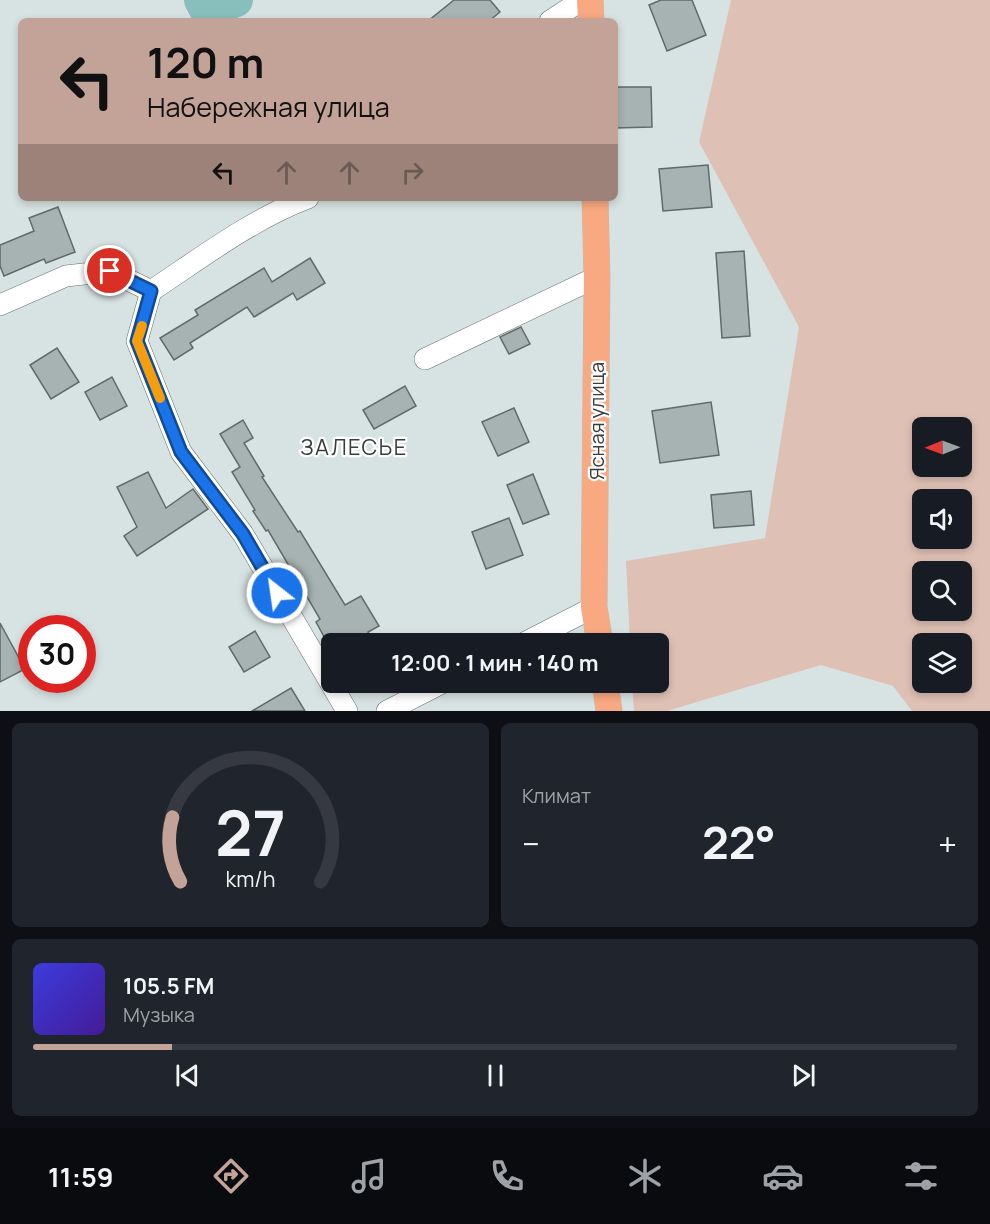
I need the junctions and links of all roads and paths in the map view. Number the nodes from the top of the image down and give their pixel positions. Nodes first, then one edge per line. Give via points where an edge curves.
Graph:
1 (582, 0) edge
2 (590, 0) edge
3 (555, 18) edge
4 (591, 18) edge
5 (300, 201) edge
6 (595, 201) edge
7 (597, 277) junction
8 (151, 291) junction
9 (0, 305) edge
10 (425, 359) dead end
11 (594, 607) junction
12 (543, 633) edge
13 (598, 633) edge
14 (422, 693) edge
15 (607, 693) edge
16 (346, 711) edge
17 (387, 711) edge
18 (609, 711) edge

1 - 3 street
2 - 4 main road
5 - 8 street via 223,244
6 - 7 main road, Ясная улица
7 - 10 street
7 - 11 main road, Ясная улица
8 - 9 street via 110,271 66,276
8 - 16 street via 137,341 181,452 243,534
11 - 12 street
11 - 13 main road, Ясная улица
14 - 17 street
15 - 18 main road

